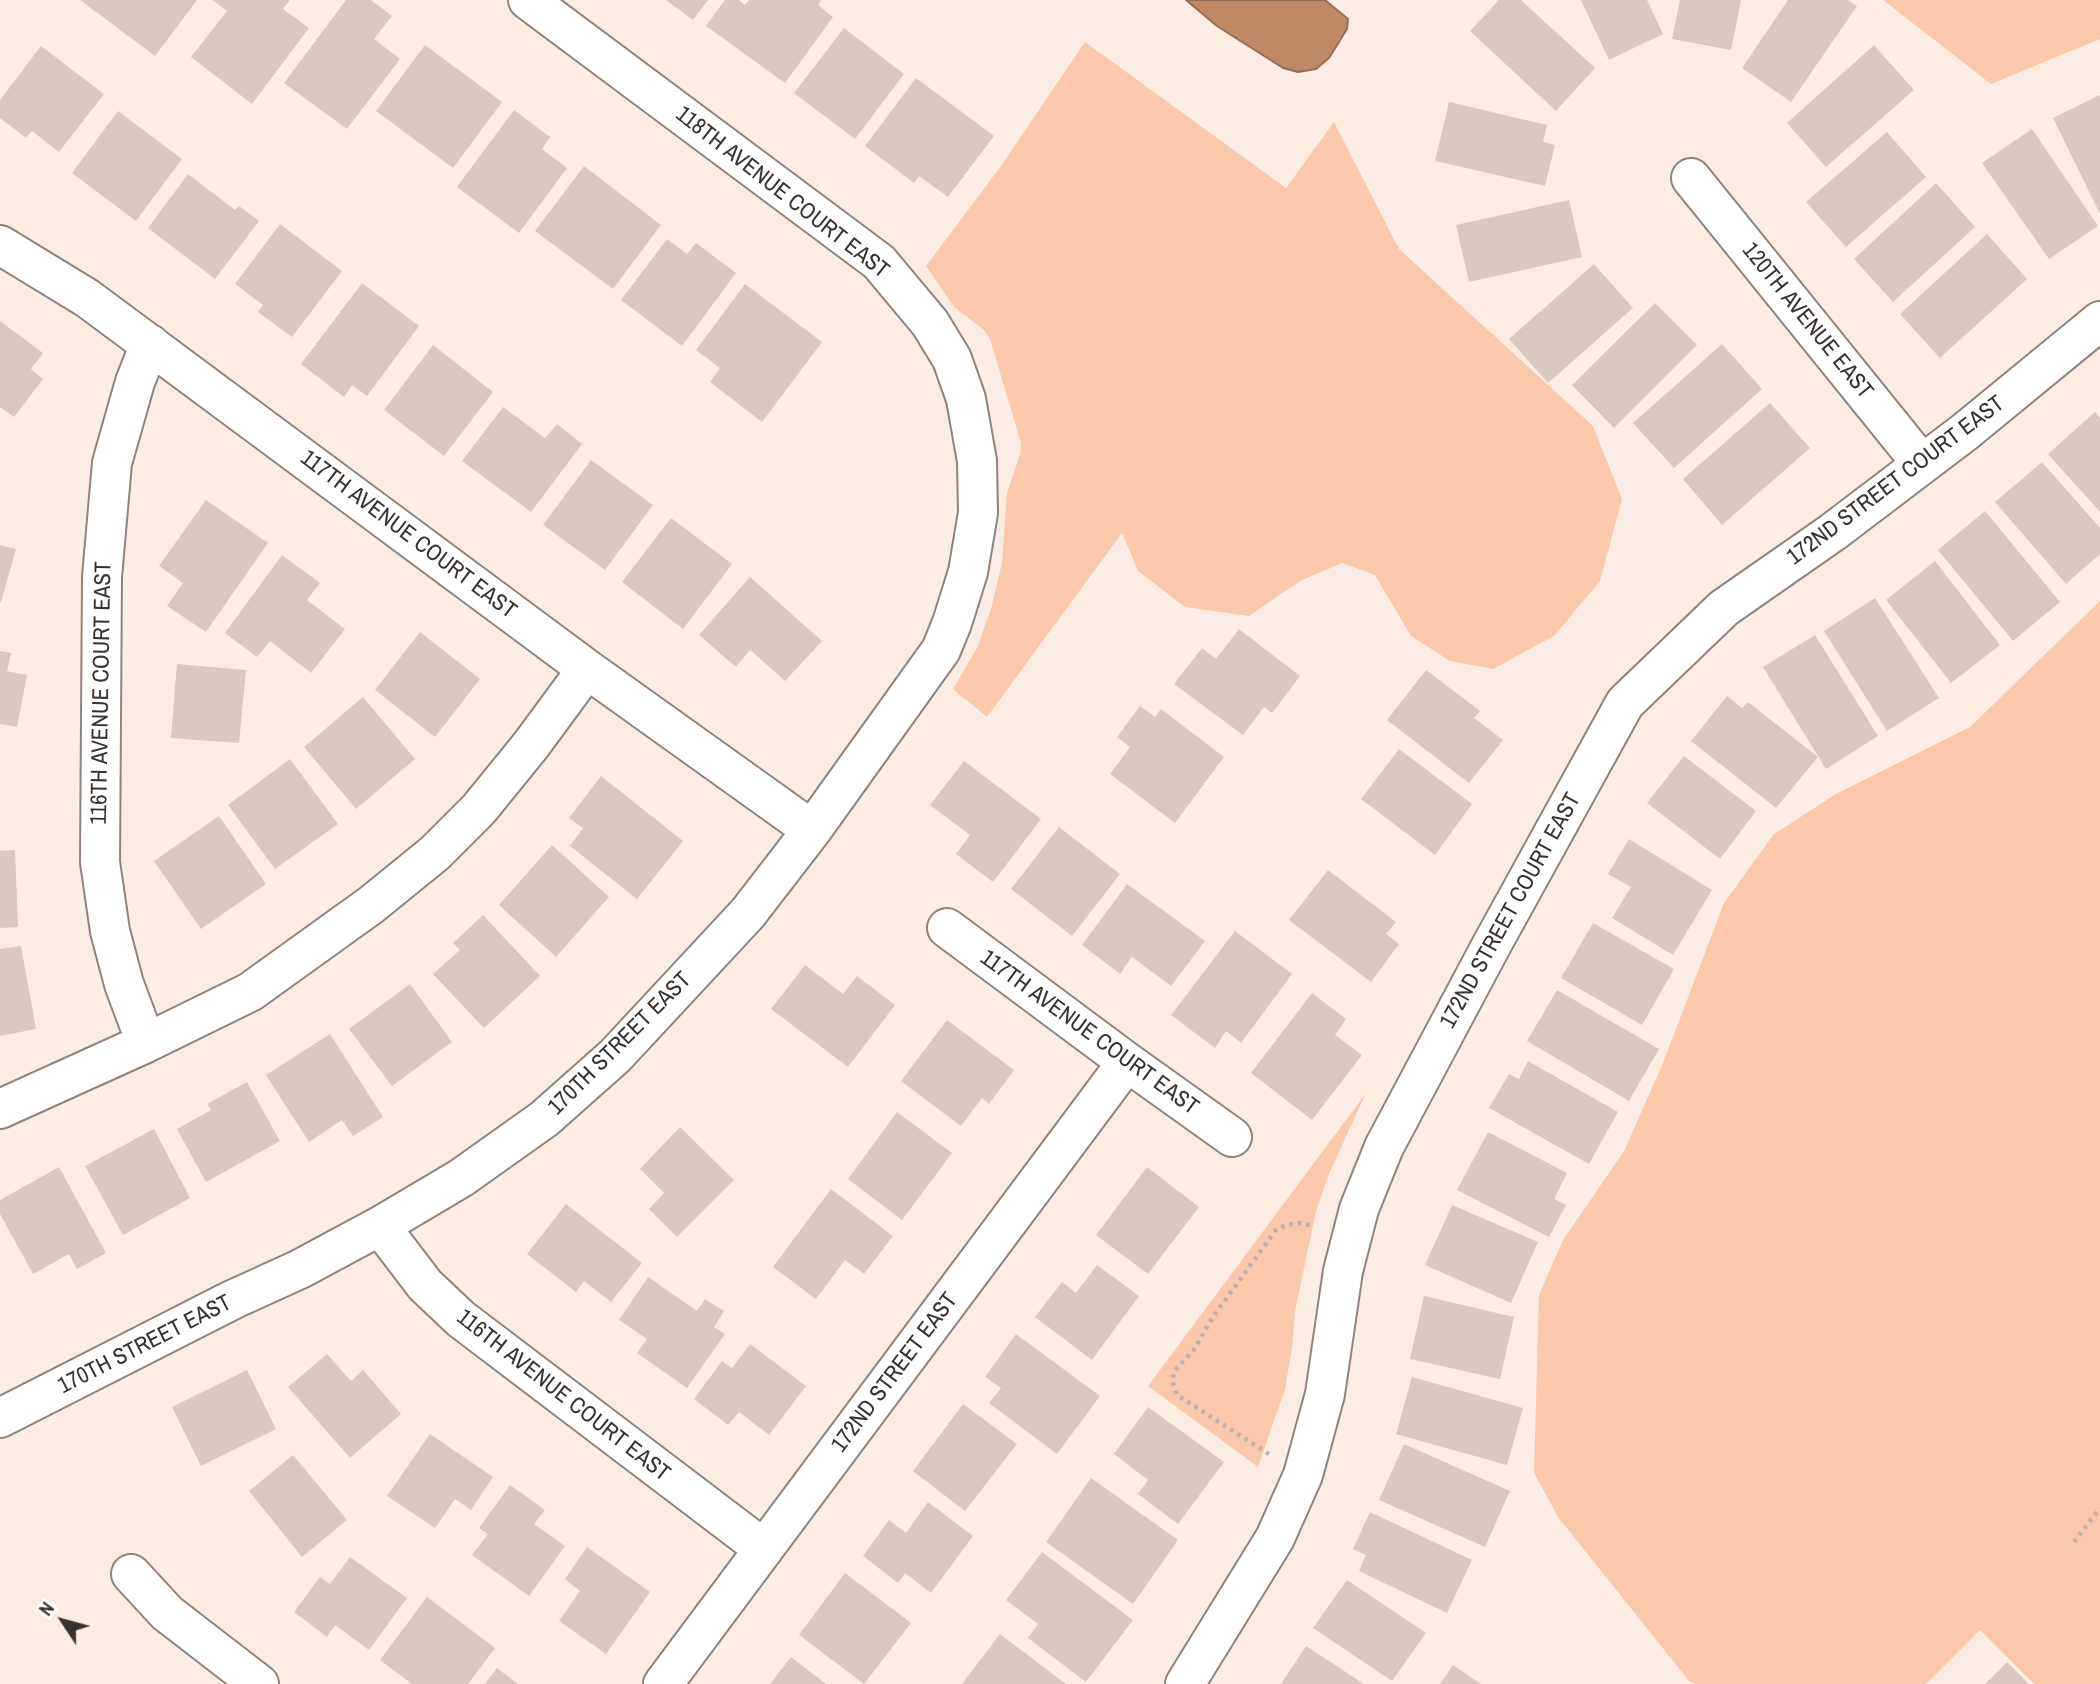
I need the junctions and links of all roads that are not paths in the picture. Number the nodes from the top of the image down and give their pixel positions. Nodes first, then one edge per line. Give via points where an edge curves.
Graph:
1 (528, 0) edge
2 (1691, 178) dead end
3 (0, 245) edge
4 (2100, 321) edge
5 (150, 344) junction
6 (1922, 464) junction
7 (587, 669) junction
8 (922, 676) joint
9 (812, 830) junction
10 (947, 928) dead end
11 (146, 1043) junction
12 (1127, 1062) junction
13 (0, 1109) edge
14 (1232, 1137) dead end
15 (380, 1226) junction
16 (0, 1418) edge
17 (764, 1549) junction
18 (131, 1574) dead end
19 (259, 1684) edge
20 (663, 1684) edge
21 (1185, 1684) edge

1 - 8 street, 118TH AVENUE COURT EAST via 878,262 930,323 952,359 966,399 977,461 978,513 968,572 952,623 941,650
2 - 6 street, 120TH AVENUE EAST
3 - 5 street, 117TH AVENUE COURT EAST
4 - 6 street, 172ND STREET COURT EAST
5 - 7 street, 117TH AVENUE COURT EAST
5 - 11 street, 116TH AVENUE COURT EAST via 112,463 102,577 100,848 110,931
6 - 21 street, 172ND STREET COURT EAST via 1724,608 1625,703 1384,1147 1359,1209 1343,1271 1325,1394 1304,1470 1275,1538
7 - 9 street, 117TH AVENUE COURT EAST
7 - 11 street via 479,809 435,853 250,992
8 - 9 street, 170TH STREET EAST
9 - 15 street, 170TH STREET EAST via 748,913 615,1056 544,1119 461,1178
10 - 12 street, 117TH AVENUE COURT EAST
11 - 13 street
12 - 14 street, 117TH AVENUE COURT EAST
12 - 17 street, 172ND STREET EAST
15 - 16 street, 170TH STREET EAST
15 - 17 street, 116TH AVENUE COURT EAST via 425,1285 461,1319
17 - 20 street, 172ND STREET EAST
18 - 19 street via 167,1613

